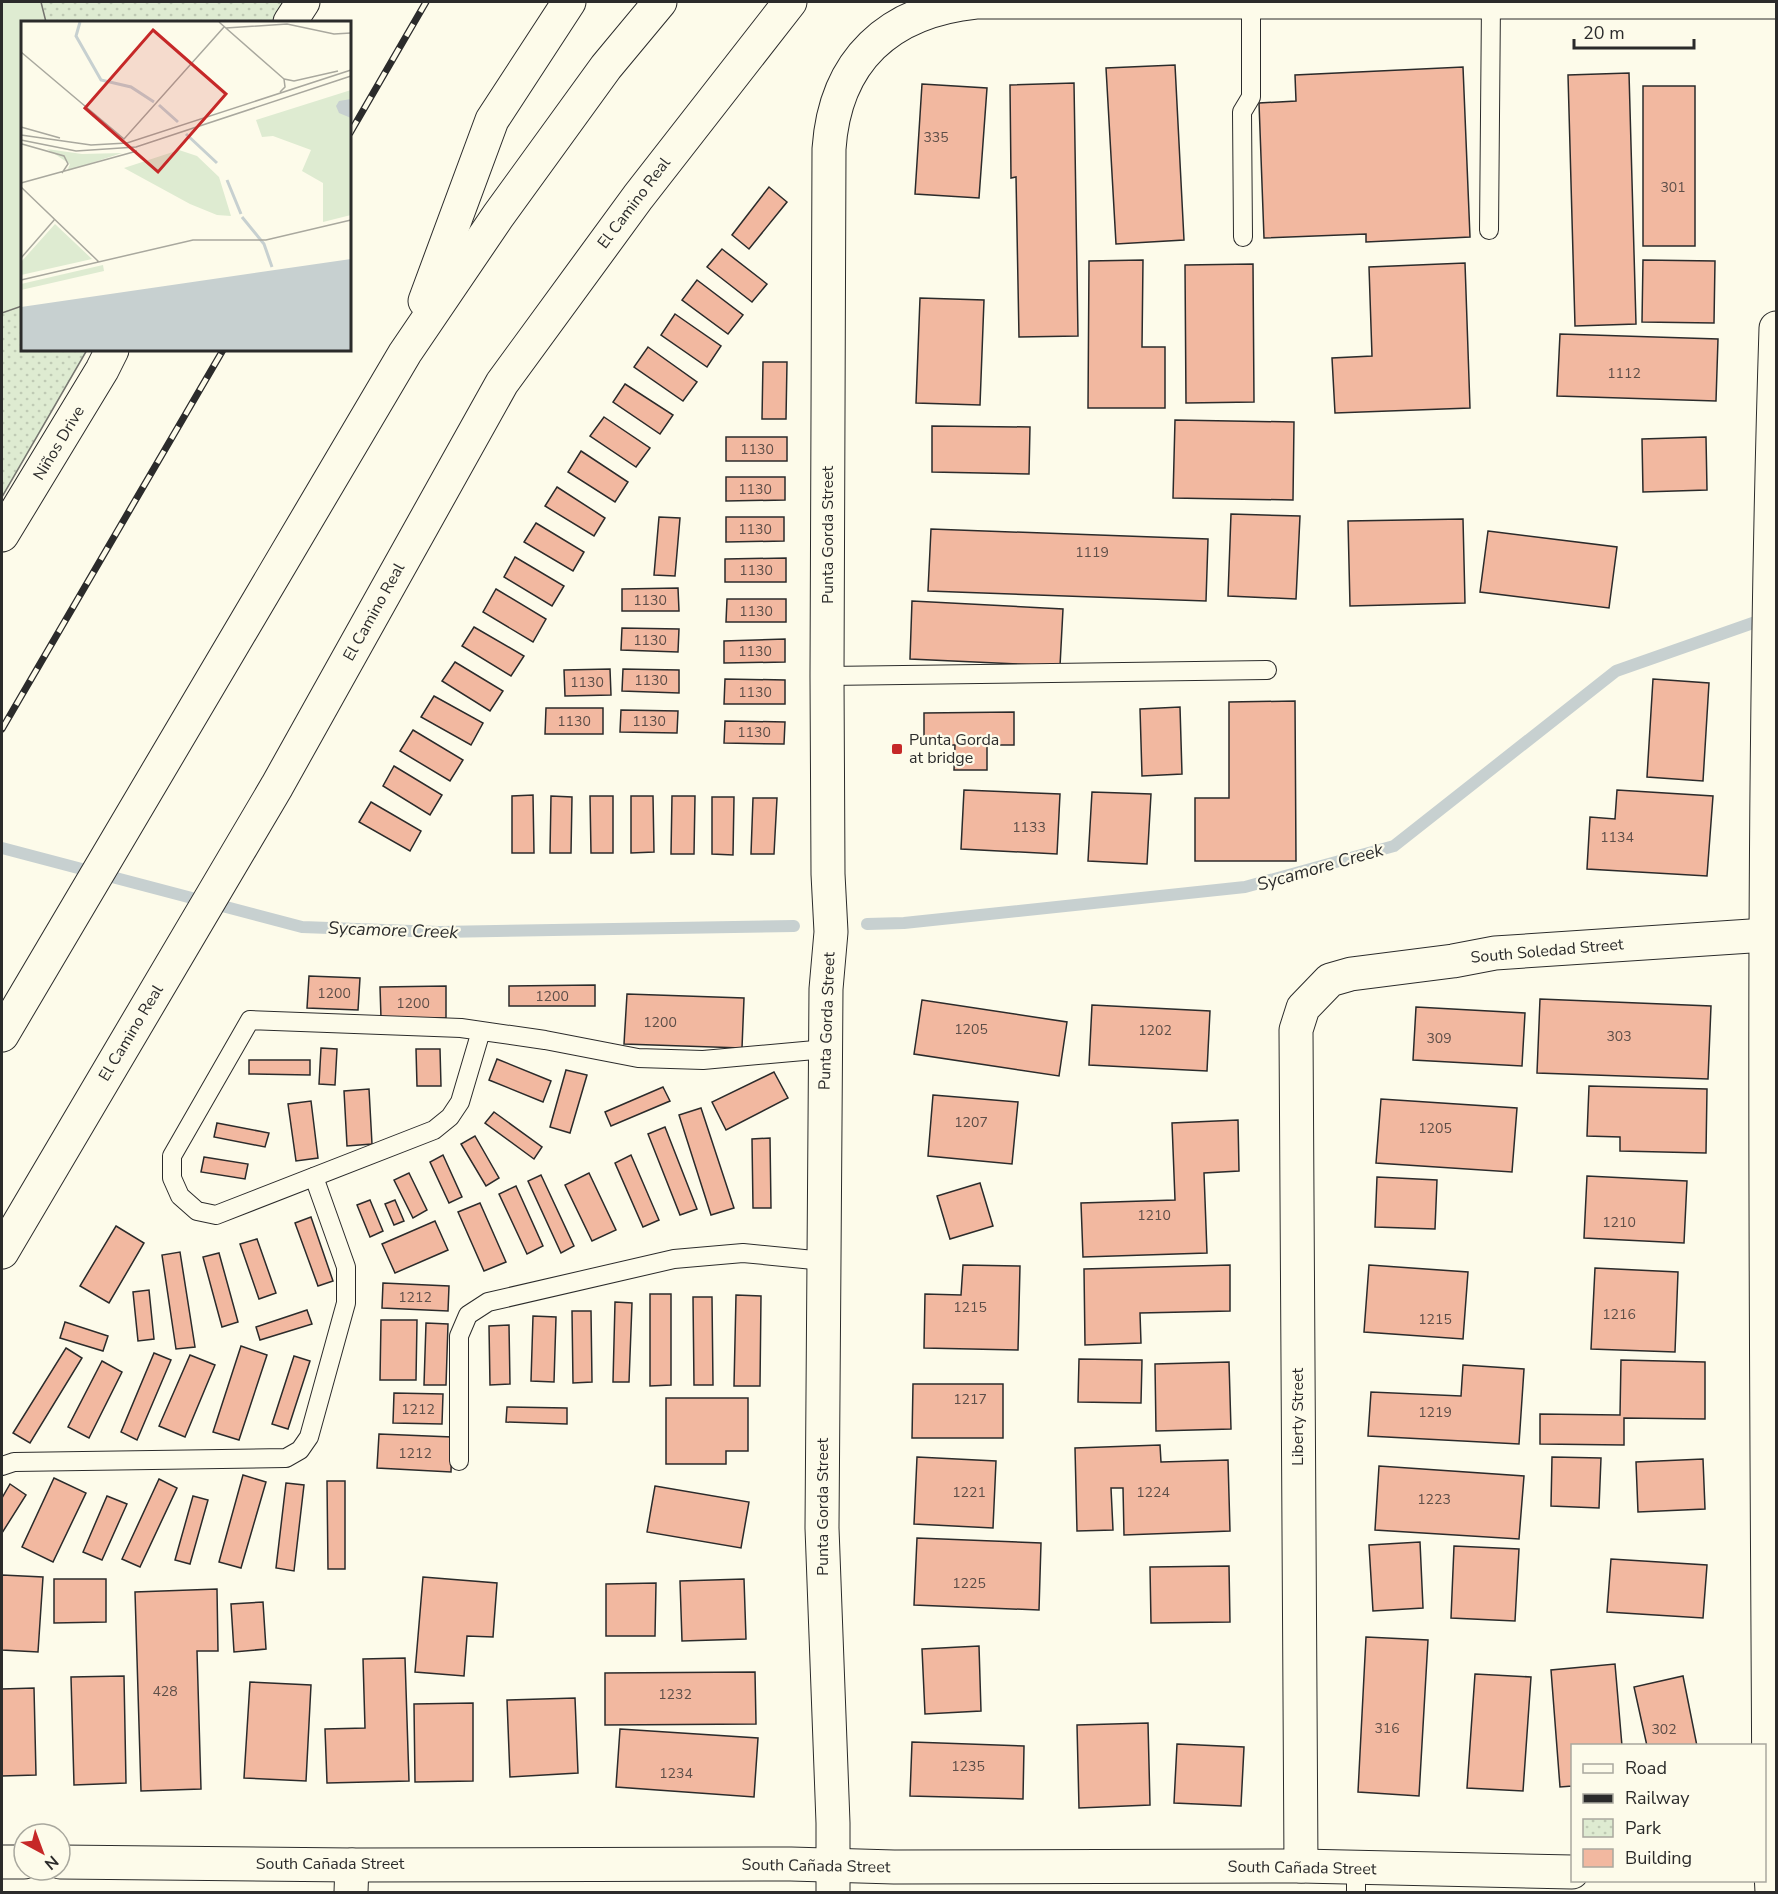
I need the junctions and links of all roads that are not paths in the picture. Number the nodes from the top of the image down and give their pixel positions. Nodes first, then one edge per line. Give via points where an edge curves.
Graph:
1 (303, 2) edge
2 (569, 2) edge
3 (660, 2) edge
4 (790, 2) edge
5 (1491, 2) edge
6 (1776, 2) edge
7 (1251, 3) edge
8 (291, 21) edge
9 (1490, 230) dead end
10 (1243, 237) dead end
11 (1776, 328) edge
12 (112, 351) edge
13 (405, 353) junction
14 (2, 535) edge
15 (1267, 670) dead end
16 (827, 676) junction
17 (1772, 764) edge
18 (1766, 935) junction
19 (1330, 981) joint
20 (481, 1031) junction
21 (2, 1035) edge
22 (826, 1049) junction
23 (314, 1177) junction
24 (2, 1251) edge
25 (824, 1261) junction
26 (459, 1461) dead end
27 (2, 1466) edge
28 (72, 1863) edge
29 (1301, 1866) junction
30 (1571, 1872) edge
31 (351, 1879) edge
32 (832, 1879) edge
33 (1356, 1880) edge
34 (1771, 1880) edge

1 - 8 main road
2 - 13 main road via 492,120
3 - 13 main road via 606,67
4 - 24 main road, El Camino Real via 638,197 502,383 278,786
5 - 6 main road, Punta Gorda Street
5 - 7 main road, Punta Gorda Street
5 - 9 lane
7 - 10 lane via 1251,97 1242,112
7 - 16 main road, Punta Gorda Street via 953,4 909,18 889,30 856,63 836,104 829,149
11 - 17 main road via 1769,548
12 - 14 main road, Niños Drive
13 - 21 main road
15 - 16 lane
16 - 22 main road, Punta Gorda Street via 831,932
17 - 18 main road
18 - 19 main road, South Soledad Street via 1496,953 1351,974
18 - 34 main road
19 - 29 main road, Liberty Street via 1303,1008 1296,1030
20 - 22 lane via 638,1058 703,1060
20 - 23 lane via 460,1102 450,1117 434,1130
20 - 23 lane via 250,1020 172,1156 172,1178 180,1197 196,1211 216,1215
22 - 25 main road, Punta Gorda Street
23 - 27 lane via 346,1267 346,1303 309,1437 300,1450 286,1458 14,1462
25 - 26 lane via 743,1253 674,1259 488,1302 468,1315 459,1336
25 - 32 main road, Punta Gorda Street via 822,1528
28 - 31 main road, South Cañada Street
29 - 32 main road, South Cañada Street via 894,1867
29 - 33 main road, South Cañada Street
30 - 33 main road, South Cañada Street
31 - 32 main road, South Cañada Street

